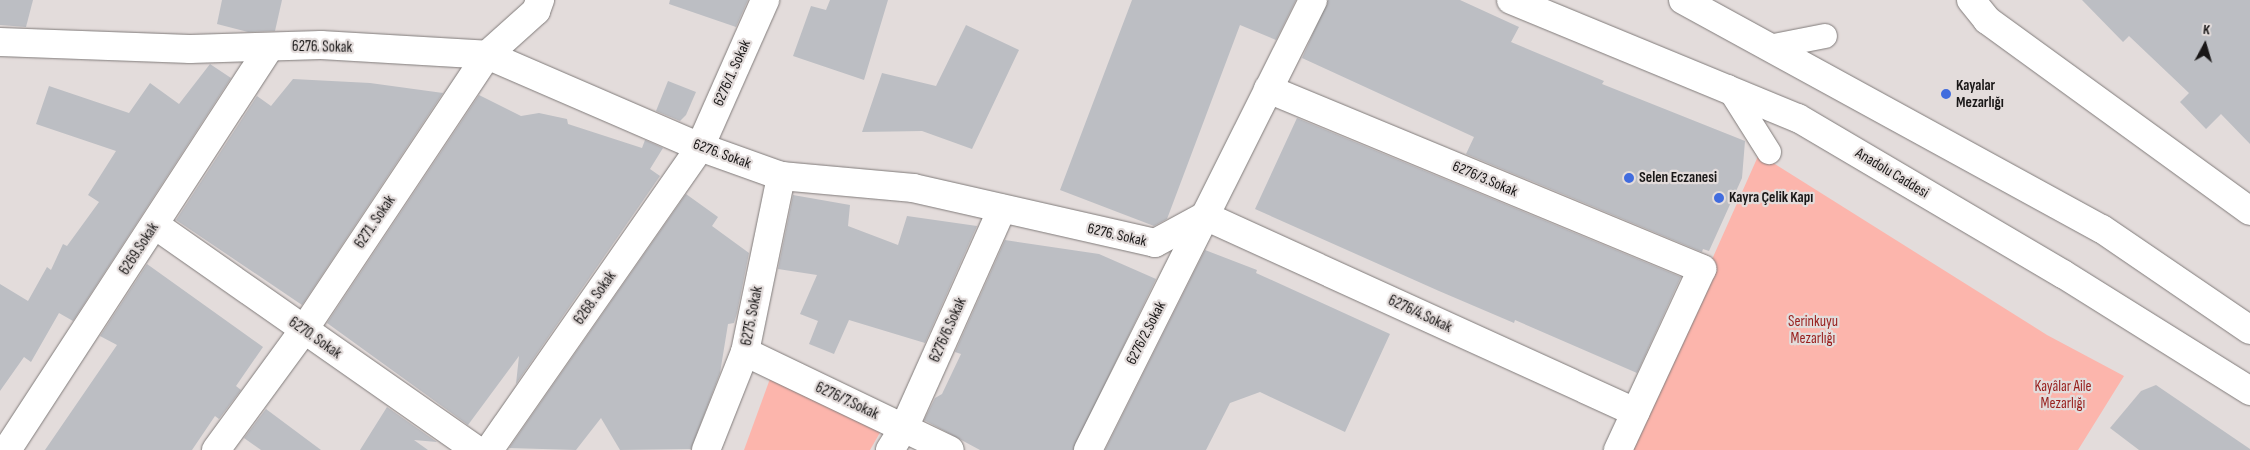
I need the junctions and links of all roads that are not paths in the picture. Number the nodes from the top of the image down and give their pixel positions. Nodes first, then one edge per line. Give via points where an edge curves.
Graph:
1 (540, 0) edge
2 (764, 0) edge
3 (1313, 0) edge
4 (1511, 0) edge
5 (1683, 0) edge
6 (1971, 0) edge
7 (1825, 36) dead end
8 (0, 42) edge
9 (270, 47) junction
10 (1769, 47) junction
11 (487, 55) junction
12 (1728, 87) junction
13 (1268, 89) junction
14 (700, 147) junction
15 (1769, 152) dead end
16 (781, 176) junction
17 (1002, 209) junction
18 (2250, 211) edge
19 (1205, 216) junction
20 (155, 225) junction
21 (2250, 330) edge
22 (303, 331) junction
23 (745, 352) junction
24 (2250, 391) edge
25 (1636, 412) junction
26 (897, 439) edge
27 (7, 450) edge
28 (216, 450) edge
29 (476, 450) edge
30 (489, 450) edge
31 (706, 450) edge
32 (950, 450) edge
33 (1088, 450) edge
34 (1618, 450) edge

1 - 11 main road, 6271. Sokak via 536,10
2 - 14 main road, 6276/1. Sokak
3 - 13 main road
4 - 12 main road, Anadolu Caddesi
5 - 10 main road
6 - 18 main road via 1987,20
7 - 10 street
8 - 9 main road, 6276. Sokak via 190,49
9 - 11 main road, 6276. Sokak via 321,45
9 - 20 main road, 6269.Sokak
10 - 21 main road via 2102,229
11 - 14 main road, 6276. Sokak
11 - 22 main road, 6271. Sokak
12 - 15 street
12 - 24 main road, Anadolu Caddesi via 1798,118 2063,274
13 - 19 main road
13 - 25 main road, 6276/3.Sokak via 1702,269
14 - 16 main road, 6276. Sokak
14 - 30 main road, 6268. Sokak
16 - 17 main road, 6276. Sokak via 912,188
16 - 23 main road, 6275. Sokak
17 - 19 main road, 6276. Sokak via 1155,243
17 - 26 main road, 6276/6.Sokak
19 - 25 main road, 6276/4.Sokak
19 - 33 main road, 6276/2.Sokak
20 - 22 main road, 6270. Sokak
20 - 27 main road, 6269.Sokak
22 - 28 main road, 6271. Sokak
22 - 29 main road, 6270. Sokak
23 - 26 main road, 6276/7.Sokak
23 - 31 main road, 6275. Sokak
25 - 34 main road
26 - 32 main road, 6276/7.Sokak

